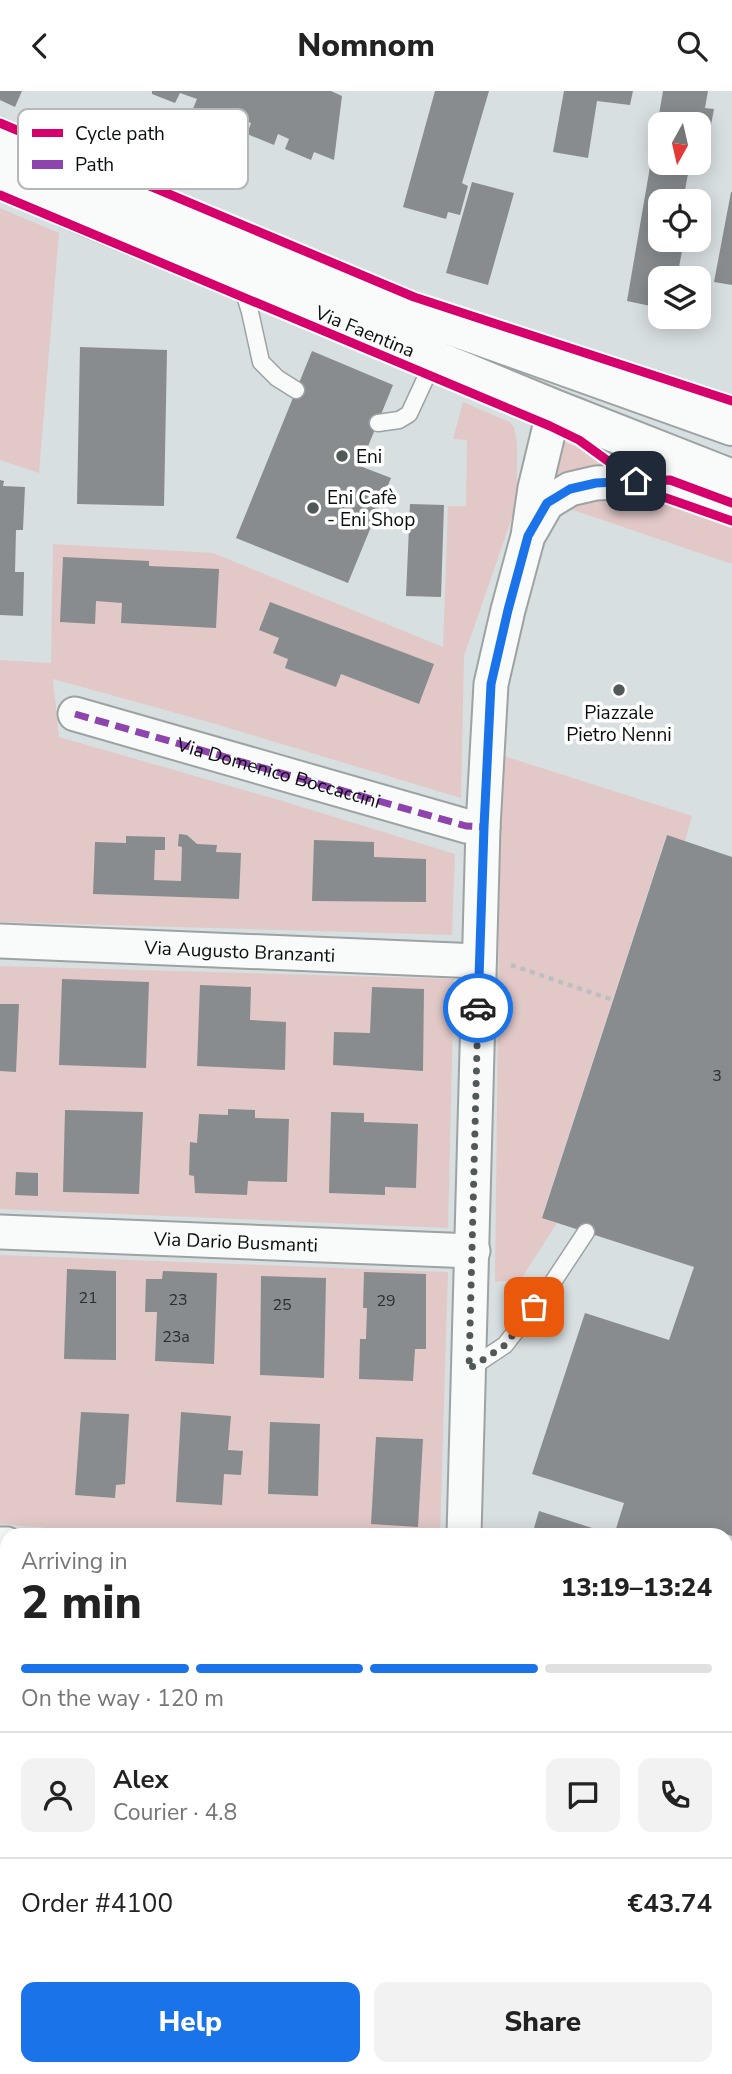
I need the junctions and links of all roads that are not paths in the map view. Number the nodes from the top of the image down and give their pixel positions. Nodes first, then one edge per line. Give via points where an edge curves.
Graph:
1 (0, 139) edge
2 (18, 147) edge
3 (0, 177) edge
4 (18, 185) edge
5 (27, 189) edge
6 (116, 189) edge
7 (281, 260) junction
8 (239, 277) junction
9 (441, 342) junction
10 (296, 390) dead end
11 (554, 409) junction
12 (378, 423) dead end
13 (727, 425) edge
14 (732, 479) edge
15 (732, 503) edge
16 (528, 536) junction
17 (75, 714) dead end
18 (484, 827) junction
19 (0, 941) edge
20 (479, 961) junction
21 (0, 1232) edge
22 (586, 1232) dead end
23 (473, 1251) junction
24 (469, 1369) junction
25 (464, 1528) edge

1 - 2 street
3 - 4 street, Via Faentina
5 - 8 street, Via Faentina
6 - 7 street
7 - 8 lane
7 - 9 street
8 - 9 street, Via Faentina
8 - 10 lane via 261,362
9 - 11 street, Via Faentina
9 - 12 lane via 409,414
9 - 13 street
11 - 13 street via 575,400 595,402 671,431
11 - 14 street, Via Faentina
11 - 16 street
15 - 16 street via 670,480 596,483 570,489 547,503
16 - 18 street via 491,684
17 - 18 street, Via Domenico Boccaccini via 466,826
18 - 20 street
19 - 20 street, Via Augusto Branzanti
20 - 23 street
21 - 23 street, Via Dario Busmanti
22 - 24 lane via 505,1345
23 - 24 street
24 - 25 street

